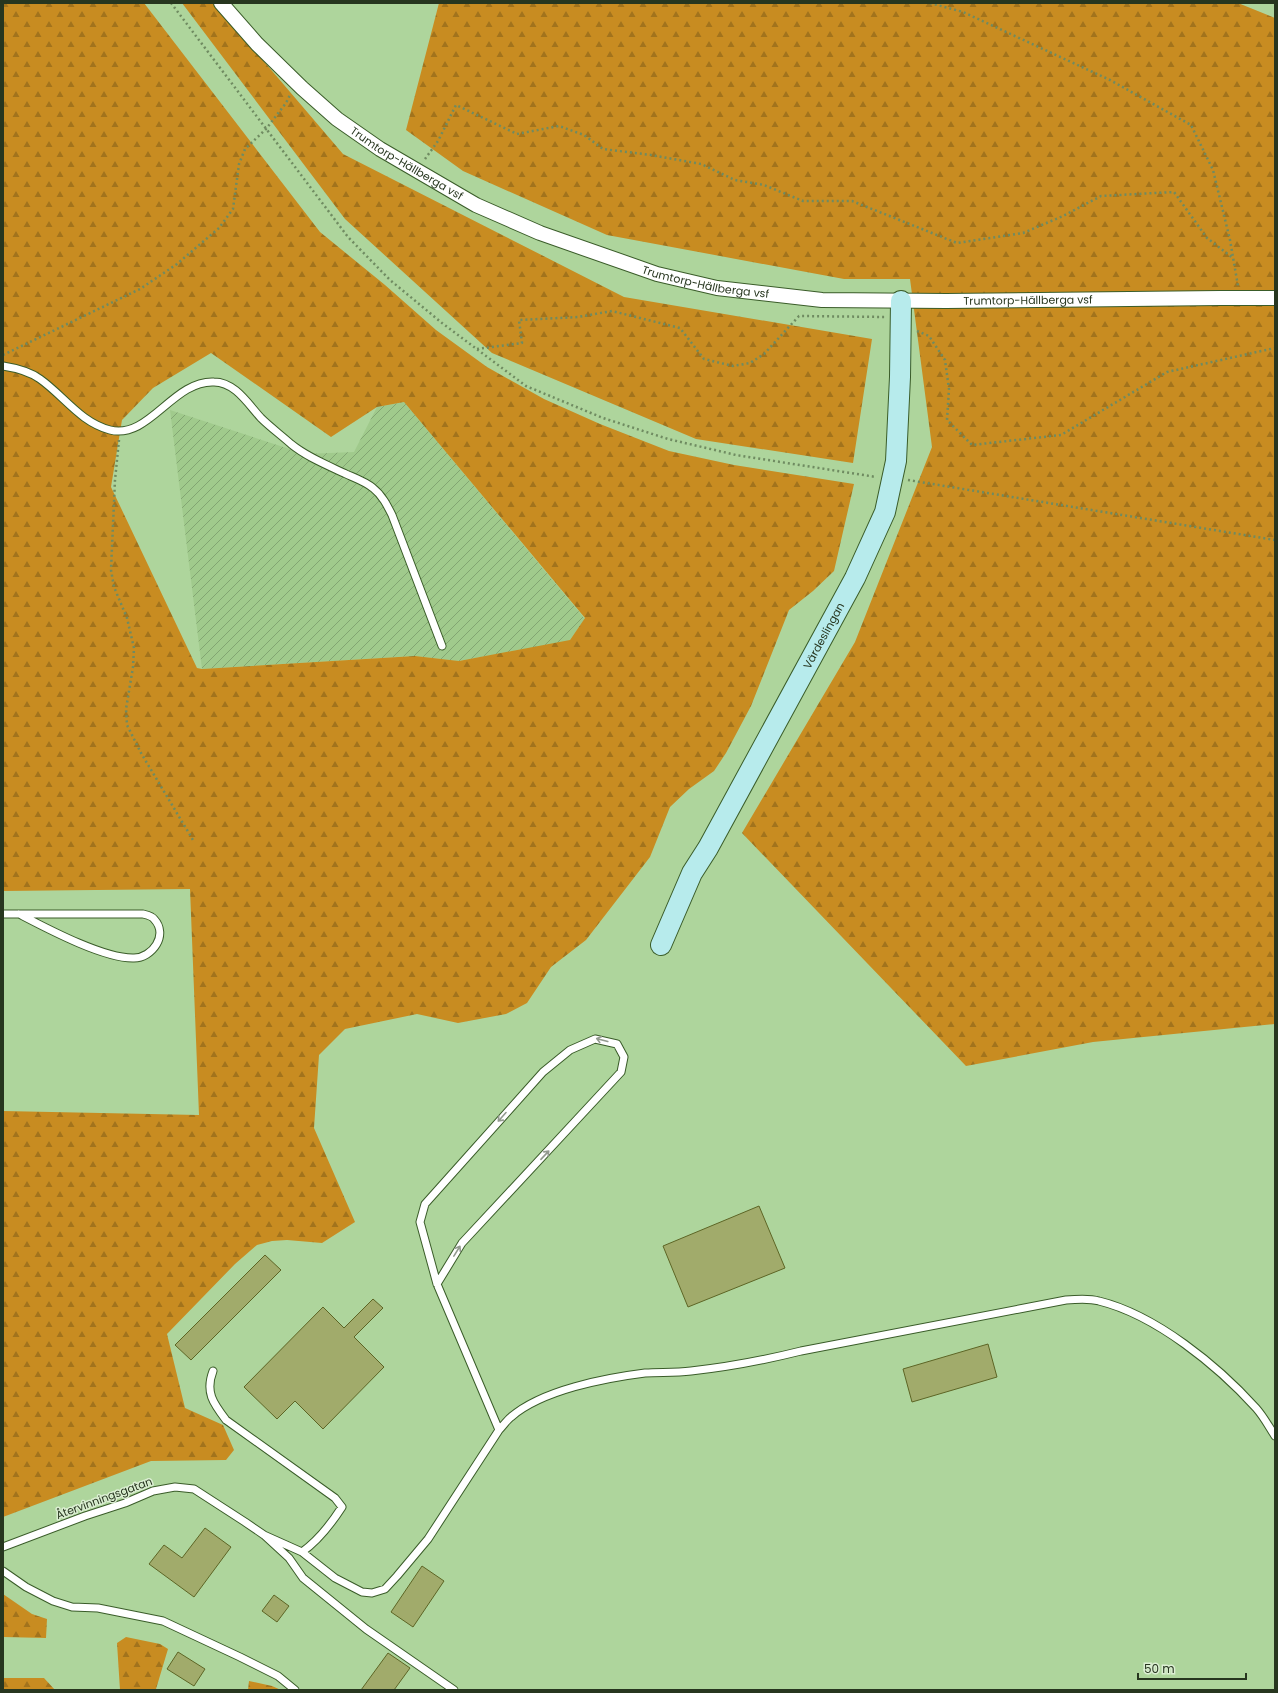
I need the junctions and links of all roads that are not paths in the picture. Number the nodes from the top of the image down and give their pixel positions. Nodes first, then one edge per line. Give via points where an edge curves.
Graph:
1 (220, 3) edge
2 (1275, 298) edge
3 (901, 301) junction
4 (3, 366) edge
5 (442, 646) dead end
6 (3, 914) edge
7 (19, 914) junction
8 (661, 945) dead end
9 (437, 1284) junction
10 (213, 1371) dead end
11 (499, 1430) junction
12 (1275, 1436) edge
13 (264, 1535) junction
14 (3, 1548) edge
15 (302, 1552) junction
16 (3, 1570) edge
17 (295, 1690) edge
18 (454, 1690) edge

1 - 3 street, Trumtorp-Hällberga vsf via 257,44 337,119 476,205 540,233 657,274 717,288 822,300
2 - 3 street, Trumtorp-Hällberga vsf
3 - 8 street, Värdeslingan via 896,461 885,512 855,578 692,873
4 - 5 lane via 24,370 40,378 91,423 120,431 145,423 187,388 214,382 226,385 244,398 261,418 306,455 373,488 384,500
6 - 7 lane
7 - 7 lane via 143,914 153,918 159,927 160,937 156,946 147,955 135,958 120,957 59,934
9 -> 9 lane via 462,1244 621,1072 624,1057 617,1044 595,1039 570,1050 543,1072 425,1204 420,1222
9 - 11 lane
10 - 15 lane via 209,1382 210,1393 226,1420 335,1498 342,1507 333,1522
11 - 12 lane via 511,1416 533,1402 584,1383 646,1373 682,1372 741,1364 1081,1299 1116,1306 1137,1315 1192,1349 1224,1375 1258,1410
11 - 15 lane via 428,1539 385,1589 372,1593 362,1592 335,1578
13 - 14 lane, Återvinningsgatan via 194,1489 175,1488 153,1491 125,1504 85,1516
13 - 15 lane
13 - 18 lane, Återvinningsgatan via 290,1558 303,1578 366,1629
16 - 17 lane via 26,1587 72,1607 98,1608 163,1621 278,1676

